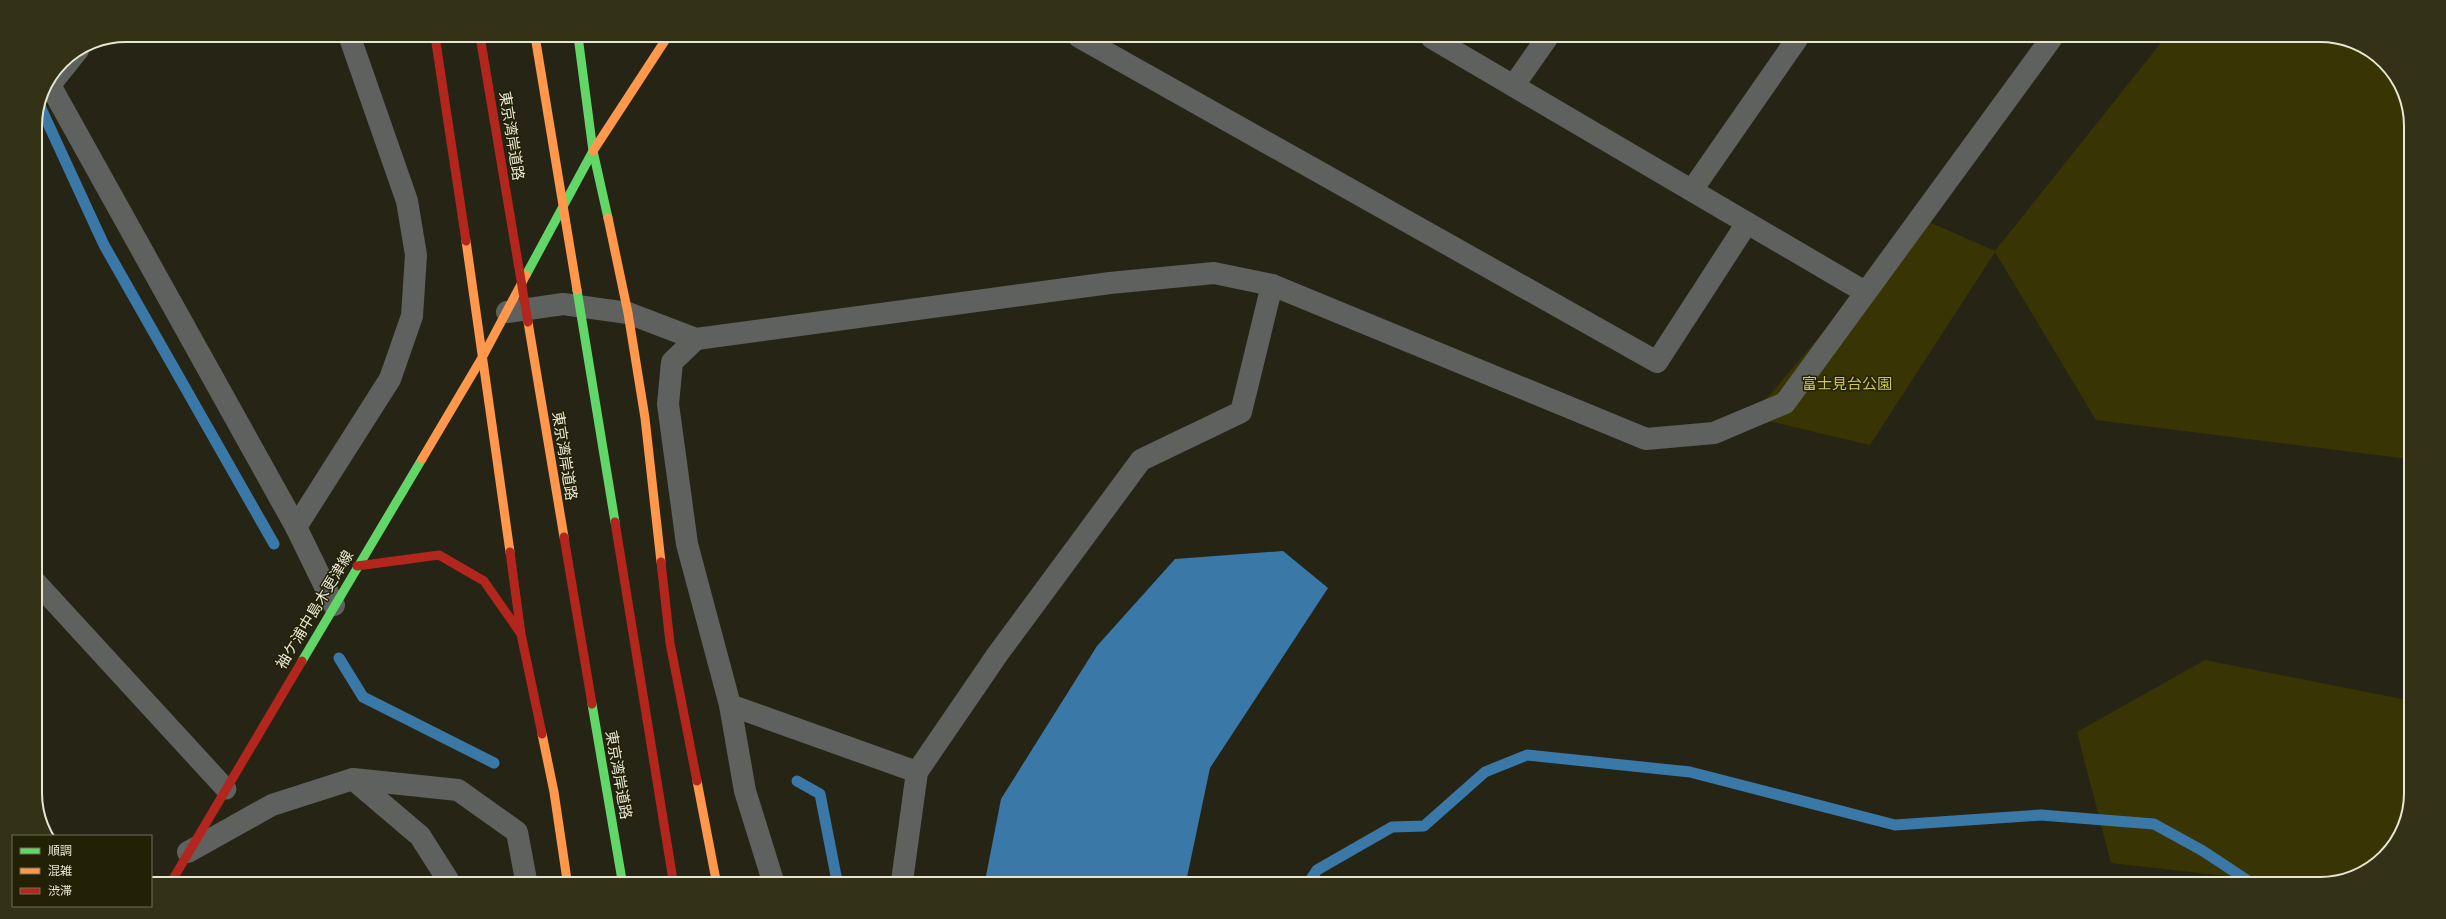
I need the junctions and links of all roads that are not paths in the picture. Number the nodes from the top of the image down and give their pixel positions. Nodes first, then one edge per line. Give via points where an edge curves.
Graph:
1 (351, 42) edge
2 (436, 42) edge
3 (481, 42) edge
4 (536, 42) edge
5 (579, 42) edge
6 (664, 42) edge
7 (1088, 42) edge
8 (1439, 42) edge
9 (1544, 42) edge
10 (1795, 42) edge
11 (2051, 42) edge
12 (1514, 85) junction
13 (48, 94) edge
14 (594, 151) junction
15 (1692, 190) junction
16 (1747, 223) junction
17 (1272, 285) junction
18 (1865, 292) junction
19 (506, 312) junction
20 (628, 313) junction
21 (696, 339) junction
22 (483, 356) junction
23 (296, 527) junction
24 (357, 566) junction
25 (42, 589) edge
26 (334, 605) junction
27 (521, 634) junction
28 (730, 705) junction
29 (917, 772) junction
30 (353, 779) junction
31 (226, 789) junction
32 (188, 852) junction
33 (174, 877) edge
34 (446, 877) edge
35 (525, 877) edge
36 (567, 877) edge
37 (621, 877) edge
38 (673, 877) edge
39 (715, 877) edge
40 (772, 877) edge
41 (903, 877) edge

1 - 23 street via 407,201 416,255 412,316 390,379
2 - 22 main road
3 - 37 main road, 東京湾岸道路, bridge
4 - 38 main road, bridge
5 - 14 main road
6 - 14 main road, 袖ケ浦中島木更津線
7 - 16 street via 1657,362
8 - 12 street
9 - 12 street
10 - 15 street
11 - 18 street
12 - 15 street
13 - 23 street
14 - 19 main road, 袖ケ浦中島木更津線
14 - 20 main road
15 - 16 street
16 - 18 street
17 - 18 street via 1646,439 1714,432 1785,403
17 - 21 street via 1214,273 1117,282
17 - 29 street via 1241,412 1141,460 998,655
19 - 20 street via 563,304
19 - 22 main road, 袖ケ浦中島木更津線
20 - 21 street
20 - 39 main road via 645,418 670,644
21 - 28 street via 672,362 668,404 687,544
22 - 24 main road, 袖ケ浦中島木更津線
22 - 27 main road
23 - 26 street
24 - 26 main road, 袖ケ浦中島木更津線
24 - 27 main road via 440,555 484,581
25 - 31 lane
26 - 31 main road, 袖ケ浦中島木更津線
27 - 36 main road via 554,792
28 - 29 street
28 - 40 street via 745,791
29 - 41 street
30 - 32 street via 272,805
30 - 34 street via 420,836
30 - 35 street via 458,790 517,832
31 - 32 main road, 袖ケ浦中島木更津線
32 - 33 main road, 袖ケ浦中島木更津線

